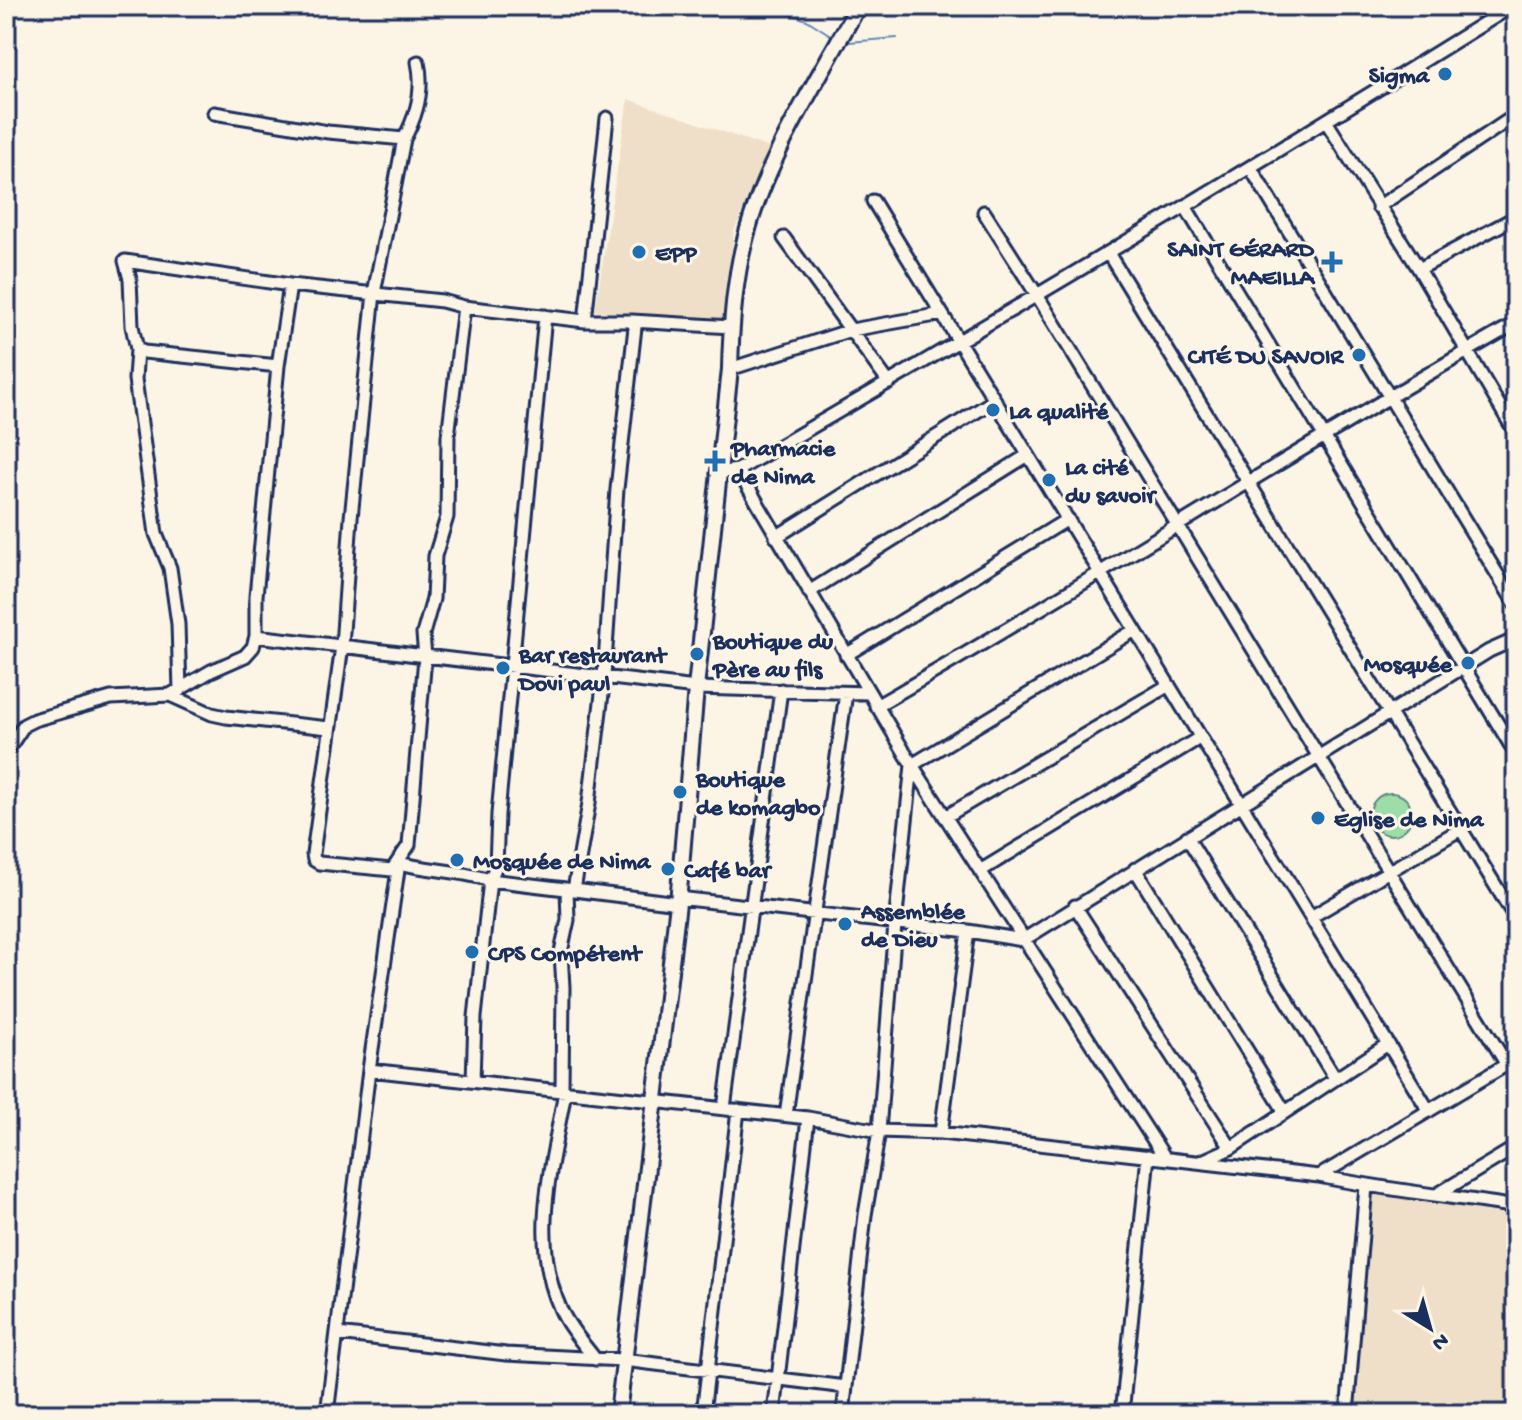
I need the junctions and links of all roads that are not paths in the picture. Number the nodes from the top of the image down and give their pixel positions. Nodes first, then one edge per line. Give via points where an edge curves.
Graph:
1 (858, 6) edge
2 (1512, 6) edge
3 (418, 62) dead end
4 (214, 113) dead end
5 (1516, 115) edge
6 (607, 118) dead end
7 (1326, 121) junction
8 (404, 139) junction
9 (1250, 167) junction
10 (873, 201) dead end
11 (1185, 206) junction
12 (1378, 207) junction
13 (984, 212) dead end
14 (1516, 217) edge
15 (784, 238) dead end
16 (1108, 253) junction
17 (1419, 269) junction
18 (290, 285) junction
19 (374, 293) junction
20 (1037, 295) junction
21 (464, 307) junction
22 (942, 314) junction
23 (545, 316) junction
24 (585, 321) junction
25 (632, 321) junction
26 (1516, 323) edge
27 (731, 327) junction
28 (851, 330) junction
29 (959, 341) junction
30 (137, 349) junction
31 (1466, 351) junction
32 (278, 366) junction
33 (730, 369) junction
34 (889, 383) junction
35 (1389, 396) junction
36 (995, 400) junction
37 (1515, 430) edge
38 (1322, 435) junction
39 (1028, 455) junction
40 (738, 470) junction
41 (717, 473) junction
42 (1249, 480) junction
43 (1068, 519) junction
44 (1177, 526) junction
45 (776, 537) junction
46 (1101, 574) junction
47 (809, 592) junction
48 (1516, 605) edge
49 (1135, 630) junction
50 (256, 636) junction
51 (1516, 639) edge
52 (342, 646) junction
53 (846, 655) junction
54 (425, 657) junction
55 (514, 665) junction
56 (1463, 668) junction
57 (604, 677) junction
58 (1169, 685) junction
59 (696, 688) junction
60 (781, 690) junction
61 (175, 693) junction
62 (846, 693) junction
63 (868, 693) junction
64 (876, 706) junction
65 (1390, 712) junction
66 (329, 728) junction
67 (1201, 737) junction
68 (6, 752) edge
69 (1516, 754) edge
70 (1318, 757) junction
71 (912, 765) junction
72 (1241, 804) junction
73 (945, 817) junction
74 (1461, 829) junction
75 (1187, 837) junction
76 (399, 863) junction
77 (496, 866) junction
78 (1135, 869) junction
79 (980, 871) junction
80 (1388, 872) junction
81 (490, 880) junction
82 (505, 882) junction
83 (571, 890) junction
84 (678, 901) junction
85 (752, 906) junction
86 (1075, 906) junction
87 (815, 913) junction
88 (1311, 917) junction
89 (1516, 919) edge
90 (895, 924) junction
91 (968, 931) junction
92 (1023, 940) junction
93 (1388, 1044) junction
94 (1511, 1062) edge
95 (369, 1070) junction
96 (1335, 1078) junction
97 (473, 1081) junction
98 (563, 1090) junction
99 (655, 1100) junction
100 (724, 1108) junction
101 (738, 1110) junction
102 (1429, 1111) junction
103 (1285, 1112) junction
104 (786, 1115) junction
105 (808, 1118) junction
106 (879, 1131) junction
107 (941, 1133) junction
108 (1516, 1147) edge
109 (1231, 1148) junction
110 (1148, 1156) junction
111 (1165, 1158) junction
112 (1199, 1162) junction
113 (1319, 1176) junction
114 (1366, 1186) junction
115 (1438, 1194) junction
116 (1516, 1207) edge
117 (338, 1334) junction
118 (595, 1359) junction
119 (623, 1360) junction
120 (708, 1370) junction
121 (778, 1379) junction
122 (846, 1387) junction
123 (327, 1414) edge
124 (618, 1414) edge
125 (703, 1414) edge
126 (774, 1414) edge
127 (843, 1414) edge
128 (1122, 1414) edge
129 (1347, 1414) edge

1 - 27 main road via 777,156 751,219
2 - 7 street
3 - 8 street via 422,80
4 - 8 street
5 - 12 street
6 - 24 street
7 - 9 street
7 - 12 street
8 - 19 street
9 - 11 street
9 - 35 street
10 - 22 street
11 - 16 street
11 - 38 street
12 - 17 street
13 - 20 street
14 - 17 street
15 - 28 street
16 - 20 street
16 - 42 street
17 - 31 street
18 - 19 street
18 - 30 street via 125,261
18 - 32 street
19 - 21 street
19 - 52 street
20 - 29 street
20 - 44 street
21 - 23 street
21 - 54 street via 448,436 447,517 435,556 433,599 423,634
22 - 28 street
22 - 29 street
23 - 24 street
23 - 55 street
24 - 25 street
25 - 27 street
25 - 57 street
26 - 31 street
27 - 33 main road
28 - 33 street
28 - 34 street
29 - 34 street
29 - 36 street
30 - 32 street
30 - 61 street via 135,379 156,534 170,568 178,624
31 - 35 street
31 - 37 street
32 - 50 street
33 - 41 main road
34 - 40 street
35 - 38 street
35 - 48 street
36 - 39 street
36 - 45 street
38 - 42 street
38 - 56 street
39 - 43 street
39 - 47 street
40 - 41 street
40 - 45 street
41 - 59 main road
42 - 44 street
42 - 65 street
43 - 46 street
43 - 53 street
44 - 46 street
44 - 70 street
45 - 47 street
46 - 49 street
46 - 64 street
47 - 53 street
49 - 58 street
49 - 71 street
50 - 52 street
50 - 61 street via 245,656
51 - 56 street
52 - 54 street
52 - 66 street
53 - 63 street
54 - 55 street
54 - 76 street via 409,845
55 - 57 street
55 - 77 street
56 - 65 street
56 - 69 street
57 - 59 street
57 - 83 street via 589,803
58 - 67 street
58 - 73 street
59 - 60 street
59 - 84 main road
60 - 62 street
60 - 85 street
61 - 66 street via 212,714
61 - 68 street via 111,698 44,716 24,725
62 - 63 street
62 - 87 street
63 - 64 street
64 - 71 street
65 - 70 street
65 - 74 street
66 - 76 street via 314,860 392,870
67 - 72 street
67 - 79 street
70 - 72 street
70 - 80 street
71 - 73 street
71 - 90 street
72 - 75 street
72 - 88 street
73 - 79 street
74 - 80 street
74 - 89 street
75 - 78 street
75 - 96 street
76 - 81 street
76 - 95 street
77 - 81 street
77 - 82 street
78 - 86 street
78 - 103 street
79 - 92 street
80 - 88 street
80 - 94 street
81 - 82 street
81 - 97 street
82 - 83 street
83 - 84 street
83 - 98 street via 561,952
84 - 85 street
84 - 99 main road
85 - 87 street
85 - 100 street
86 - 92 street
86 - 109 street
87 - 90 street
87 - 104 street
88 - 93 street
90 - 91 street
90 - 106 street
91 - 92 street
91 - 107 street
92 - 111 street
93 - 96 street
93 - 102 street
94 - 102 street
95 - 97 street
95 - 117 street
96 - 103 street
97 - 98 street
98 - 99 street
98 - 118 street via 543,1219 544,1248 560,1309
99 - 100 street
99 - 119 main road
100 - 101 street
101 - 104 street
101 - 120 street
102 - 113 street
103 - 109 street
104 - 105 street
105 - 106 street
105 - 121 street
106 - 107 street
106 - 122 street
107 - 110 street
108 - 115 street
109 - 112 street
110 - 111 street
110 - 128 street
111 - 112 street
112 - 113 street
113 - 114 street
114 - 115 street
114 - 129 street
115 - 116 street
117 - 118 street
117 - 123 street
118 - 119 street
119 - 120 street
119 - 124 main road
120 - 121 street
120 - 125 street
121 - 122 street
121 - 126 street
122 - 127 street

